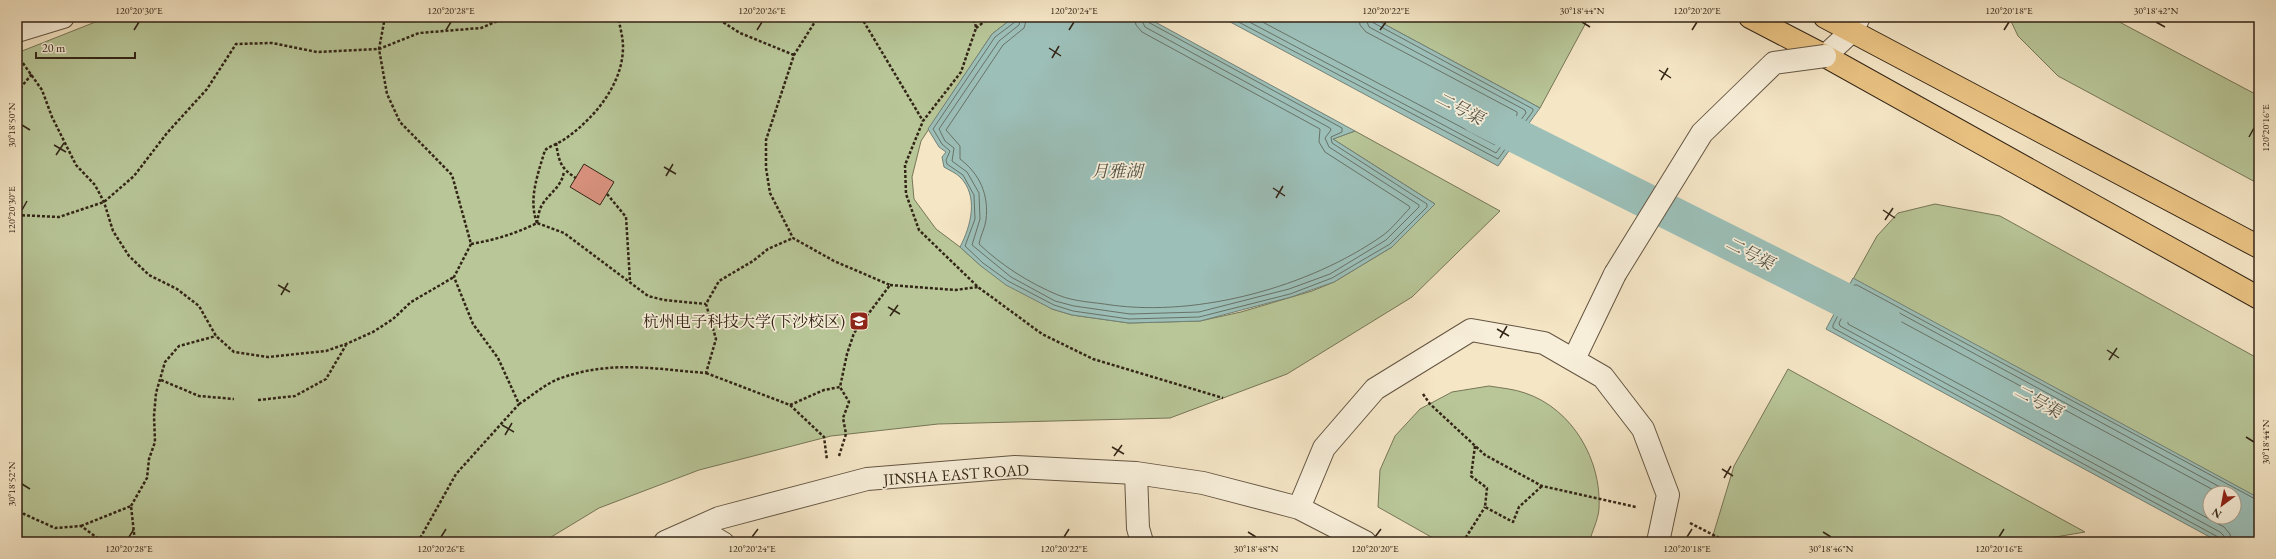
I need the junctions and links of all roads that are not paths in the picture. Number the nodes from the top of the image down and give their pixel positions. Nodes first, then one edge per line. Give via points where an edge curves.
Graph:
1 (63, 17) edge
2 (1750, 17) edge
3 (1825, 17) edge
4 (1856, 24) edge
5 (17, 31) edge
6 (1825, 56) junction
7 (2259, 247) edge
8 (2259, 298) edge
9 (1574, 359) junction
10 (1136, 473) junction
11 (1299, 508) junction
12 (700, 527) junction
13 (665, 542) edge
14 (725, 542) edge
15 (1142, 542) edge
16 (1365, 542) edge
17 (1658, 542) edge

1 - 5 street
2 - 6 main road
3 - 4 main road
4 - 6 street
4 - 7 main road
6 - 8 main road
6 - 9 street, bridge via 1774,62 1702,133 1615,274
9 - 11 street via 1544,343 1471,330 1375,389 1324,448
9 - 17 street via 1603,377 1643,429 1668,495
10 - 11 street, JINSHA EAST ROAD via 1203,483
10 - 12 street, JINSHA EAST ROAD via 1015,467 867,480 719,518
10 - 15 street via 1138,528
11 - 16 street, JINSHA EAST ROAD
12 - 13 street, JINSHA EAST ROAD
12 - 14 lane

